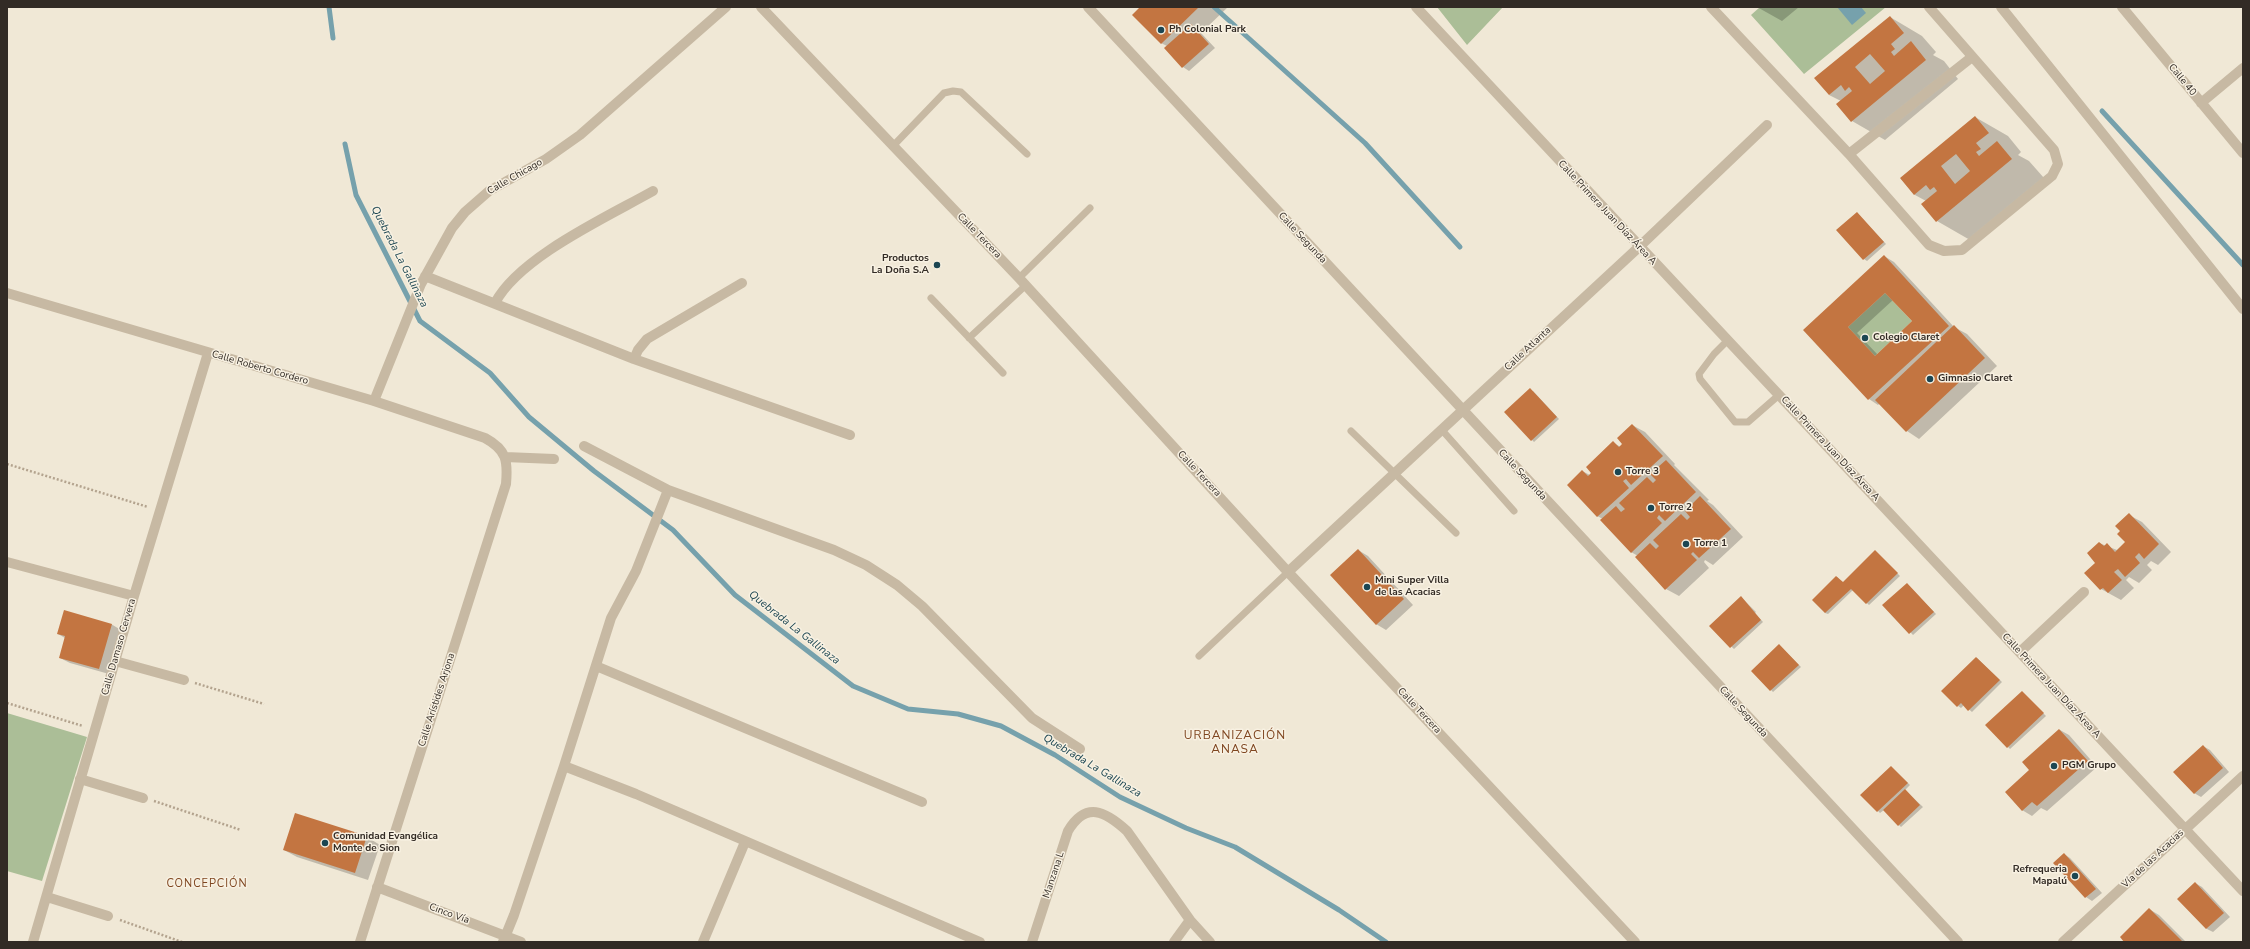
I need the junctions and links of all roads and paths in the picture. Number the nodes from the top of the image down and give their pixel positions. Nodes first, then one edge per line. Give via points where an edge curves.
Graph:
1 (726, 7) edge
2 (761, 7) edge
3 (1088, 7) edge
4 (1416, 7) edge
5 (1711, 7) edge
6 (1929, 7) edge
7 (2001, 7) edge
8 (2122, 7) edge
9 (1972, 58) junction
10 (2243, 68) edge
11 (2201, 103) junction
12 (1767, 125) dead end
13 (893, 146) junction
14 (2243, 153) edge
15 (1027, 154) dead end
16 (1849, 154) junction
17 (653, 191) dead end
18 (1090, 208) dead end
19 (1639, 247) junction
20 (423, 280) junction
21 (742, 282) dead end
22 (1022, 282) junction
23 (7, 293) edge
24 (931, 298) dead end
25 (495, 303) junction
26 (2243, 309) edge
27 (969, 338) junction
28 (1728, 340) junction
29 (208, 353) junction
30 (634, 359) junction
31 (1003, 373) dead end
32 (1779, 395) junction
33 (374, 401) junction
34 (1461, 410) junction
35 (1441, 429) junction
36 (1351, 431) dead end
37 (850, 435) dead end
38 (584, 446) dead end
39 (505, 457) junction
40 (554, 459) dead end
41 (7, 464) edge
42 (1393, 473) junction
43 (668, 490) junction
44 (160, 511) junction
45 (1514, 511) dead end
46 (1456, 533) dead end
47 (7, 562) edge
48 (1288, 572) junction
49 (2084, 592) dead end
50 (134, 596) junction
51 (2020, 652) junction
52 (1199, 656) dead end
53 (115, 661) junction
54 (596, 666) junction
55 (184, 680) joint
56 (7, 703) edge
57 (264, 704) dead end
58 (95, 729) junction
59 (1080, 749) dead end
60 (564, 766) junction
61 (2243, 776) edge
62 (80, 779) junction
63 (142, 798) joint
64 (922, 802) dead end
65 (241, 830) dead end
66 (2184, 830) junction
67 (745, 842) junction
68 (377, 887) junction
69 (2243, 892) edge
70 (47, 897) junction
71 (108, 916) joint
72 (1190, 920) junction
73 (504, 938) edge
74 (33, 942) edge
75 (182, 942) edge
76 (360, 942) edge
77 (521, 942) edge
78 (703, 942) edge
79 (980, 942) edge
80 (1032, 942) edge
81 (1174, 942) edge
82 (1210, 942) edge
83 (1636, 942) edge
84 (1958, 942) edge
85 (2063, 942) edge

1 - 20 street, Calle Chicago via 580,135 546,159 489,191 465,212 452,228
2 - 13 street, Calle Tercera
3 - 34 street, Calle Segunda
4 - 19 street, Calle Primera Juan Díaz Área A
5 - 16 street
6 - 9 street
7 - 26 street
8 - 11 street, Calle 40
9 - 16 street
9 - 16 street via 2054,150 2058,164 2052,176 1962,250 1944,250 1929,245
10 - 11 street
11 - 14 street, Calle 40
12 - 19 street, Calle Atlanta
13 - 15 lane via 944,93 953,91 961,92
13 - 22 street, Calle Tercera
17 - 25 street via 544,254 512,278
18 - 22 lane
19 - 28 street, Calle Primera Juan Díaz Área A
19 - 34 street, Calle Atlanta
20 - 25 street
20 - 33 street, Calle Chicago
21 - 30 street via 647,339
22 - 27 lane
22 - 48 street, Calle Tercera
23 - 29 street, Calle Roberto Cordero
24 - 27 lane
25 - 30 street
27 - 31 lane
28 - 32 street, Calle Primera Juan Díaz Área A
28 - 32 lane via 1699,374 1700,379 1735,422 1748,422
29 - 33 street, Calle Roberto Cordero
29 - 44 street, Calle Damaso Cervera
30 - 37 street
32 - 51 street, Calle Primera Juan Díaz Área A
33 - 39 street, Calle Roberto Cordero via 485,438 497,445
34 - 35 street, Calle Atlanta
34 - 84 street, Calle Segunda
35 - 42 street, Calle Atlanta
35 - 45 lane
36 - 42 lane
38 - 43 street
39 - 40 street
39 - 68 street, Calle Arístides Arjona via 508,466 506,484
41 - 44 path
42 - 46 lane
42 - 48 street, Calle Atlanta
43 - 54 street via 636,571 611,618
43 - 59 street via 834,550 866,565 897,585 922,606 1032,718
44 - 50 street, Calle Damaso Cervera
47 - 50 street
48 - 52 lane
48 - 83 street, Calle Tercera
49 - 51 street
50 - 53 street, Calle Damaso Cervera
51 - 66 street, Calle Primera Juan Díaz Área A
53 - 55 street
53 - 58 street, Calle Damaso Cervera
54 - 60 street
54 - 64 street
55 - 57 path
56 - 58 path
58 - 62 street, Calle Damaso Cervera
60 - 67 street via 636,794
60 - 73 street
61 - 66 street, Vía de las Acacias
62 - 63 street
62 - 70 street, Calle Damaso Cervera
63 - 65 path
66 - 69 street, Calle Primera Juan Díaz Área A
66 - 85 street, Vía de las Acacias
67 - 78 street
67 - 79 street
68 - 73 street, Cinco Vía
68 - 76 street, Calle Arístides Arjona
70 - 71 street
70 - 74 street, Calle Damaso Cervera
71 - 75 path
72 - 80 street, Manzana L via 1127,831 1103,813 1083,813 1068,831
72 - 81 street
72 - 82 street
73 - 77 street, Cinco Vía

